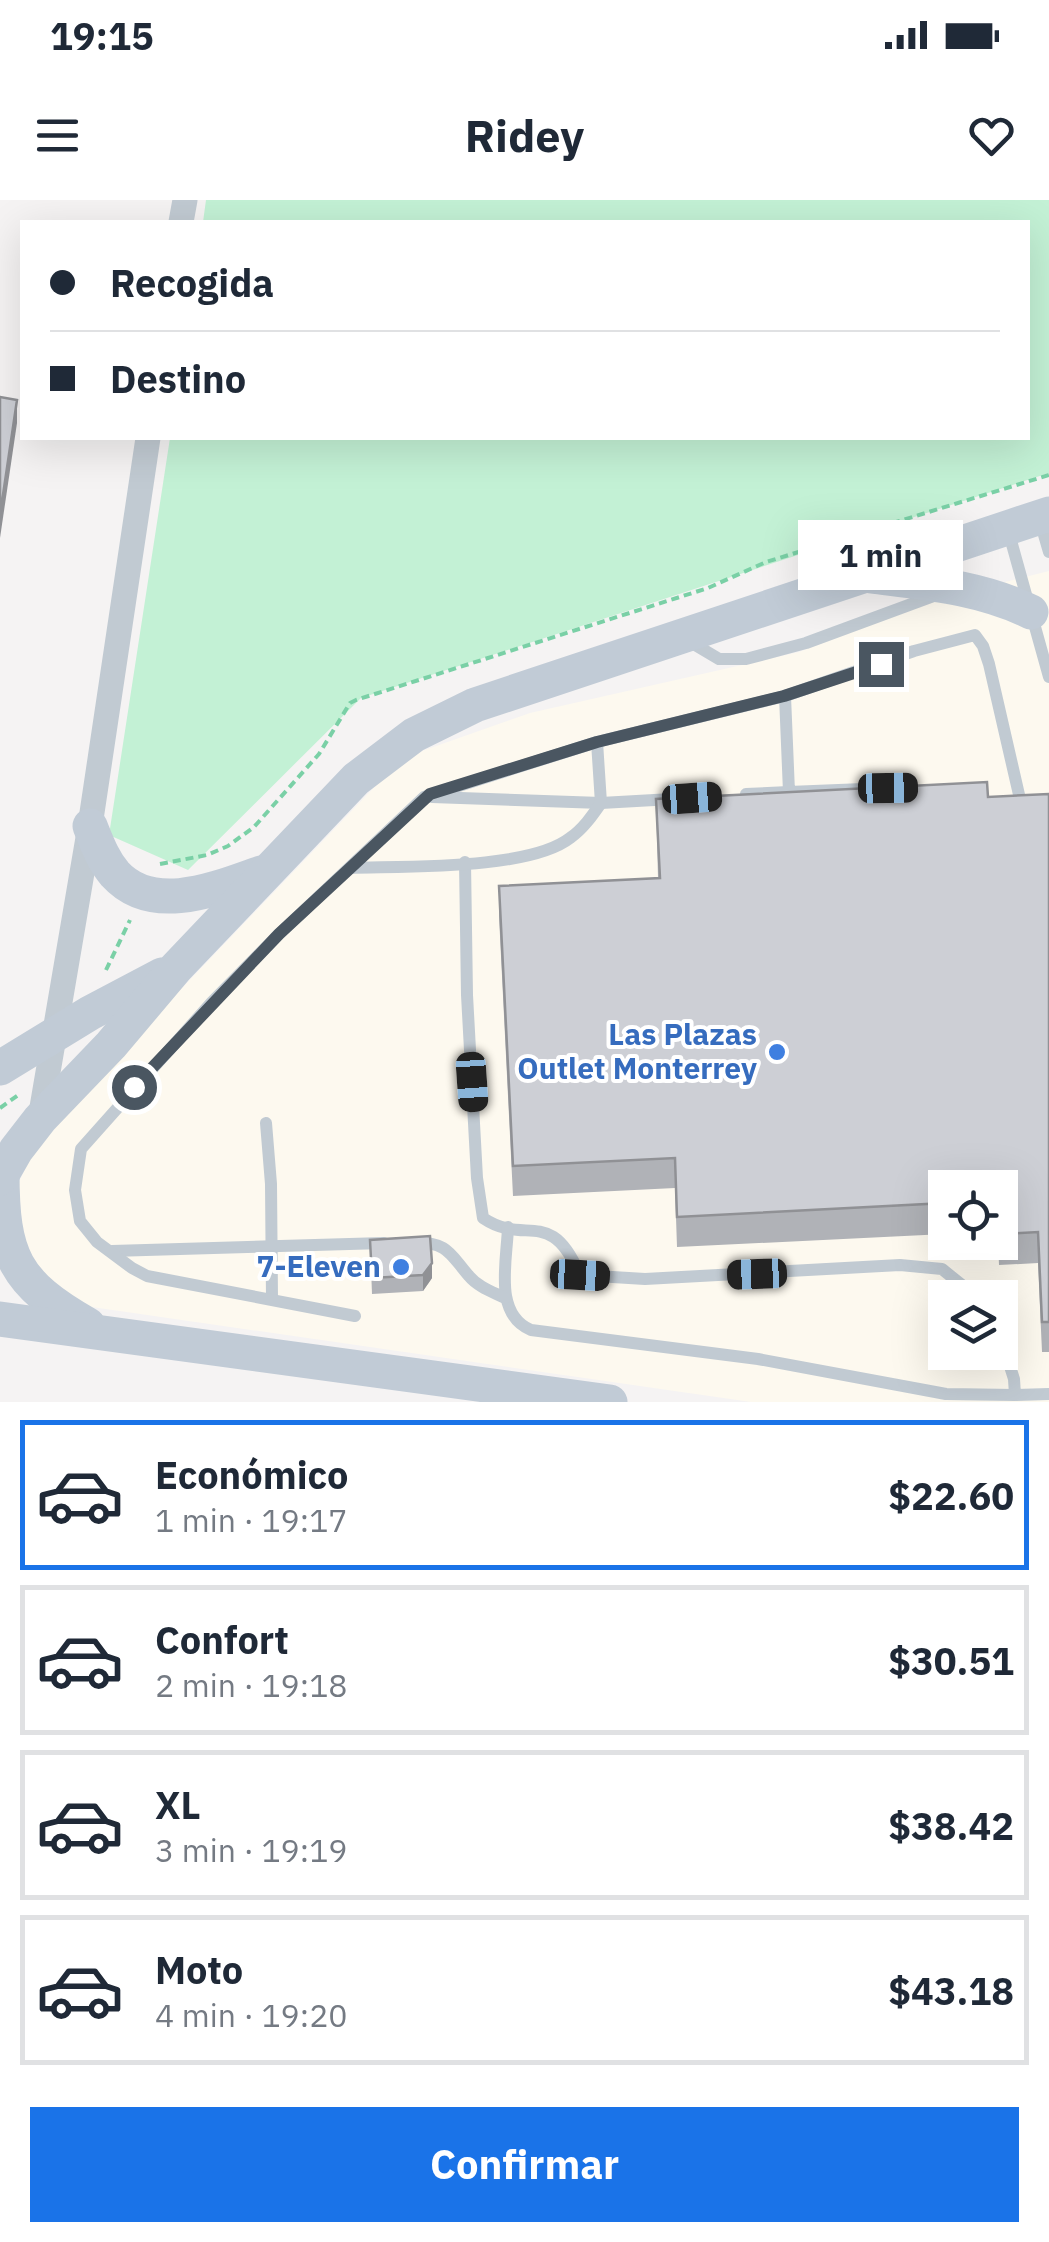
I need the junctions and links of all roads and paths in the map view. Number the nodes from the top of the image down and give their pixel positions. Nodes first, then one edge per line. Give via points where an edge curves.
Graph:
1 (148, 440) edge
2 (1032, 519) edge
3 (1049, 552) edge
4 (860, 574) junction
5 (964, 589) junction
6 (1031, 612) junction
7 (681, 635) junction
8 (1045, 647) edge
9 (1049, 677) edge
10 (784, 696) junction
11 (597, 742) junction
12 (903, 787) edge
13 (788, 792) junction
14 (724, 796) edge
15 (424, 797) junction
16 (692, 798) edge
17 (1037, 798) edge
18 (601, 803) junction
19 (90, 826) junction
20 (465, 862) junction
21 (350, 868) junction
22 (267, 871) junction
23 (176, 968) junction
24 (55, 1034) junction
25 (0, 1068) edge
26 (40, 1119) junction
27 (266, 1123) dead end
28 (1, 1175) edge
29 (508, 1227) junction
30 (272, 1248) junction
31 (112, 1252) junction
32 (956, 1280) edge
33 (506, 1298) junction
34 (272, 1300) junction
35 (354, 1316) dead end
36 (0, 1319) edge
37 (102, 1333) junction
38 (1011, 1370) edge
39 (1015, 1394) junction
40 (1049, 1394) edge
41 (610, 1402) edge

1 - 19 street
2 - 3 lane
2 - 4 street
2 - 6 lane
4 - 5 street
4 - 7 street
5 - 6 street
5 - 7 lane via 746,659 719,659
6 - 8 lane
7 - 22 street via 475,705 414,735 356,779
8 - 9 lane
10 - 11 lane
10 - 13 lane
10 - 17 lane via 974,635 984,646 1013,799
11 - 15 lane
11 - 18 lane
12 - 13 lane
13 - 14 lane
15 - 18 lane
15 - 21 lane
16 - 18 lane
18 - 20 lane via 569,840 545,852
19 - 22 street via 118,878 157,895 196,894
19 - 24 street
20 - 21 lane
20 - 29 lane via 479,1206 483,1218
21 - 31 lane via 211,1003 81,1149 75,1206 86,1232
22 - 23 street
23 - 24 street
23 - 26 street
24 - 25 street
24 - 26 street
26 - 28 street
27 - 30 lane
28 - 37 street via 6,1238 21,1271 50,1304
29 - 32 lane via 560,1240 580,1275 645,1279 900,1266 942,1269
29 - 33 lane
30 - 31 lane
30 - 33 lane via 428,1243 453,1253 471,1280
30 - 34 lane
31 - 34 lane via 148,1276
33 - 39 lane via 512,1317 532,1330 758,1359 946,1394
34 - 35 lane
36 - 37 street
37 - 41 street
38 - 39 lane
39 - 40 lane

